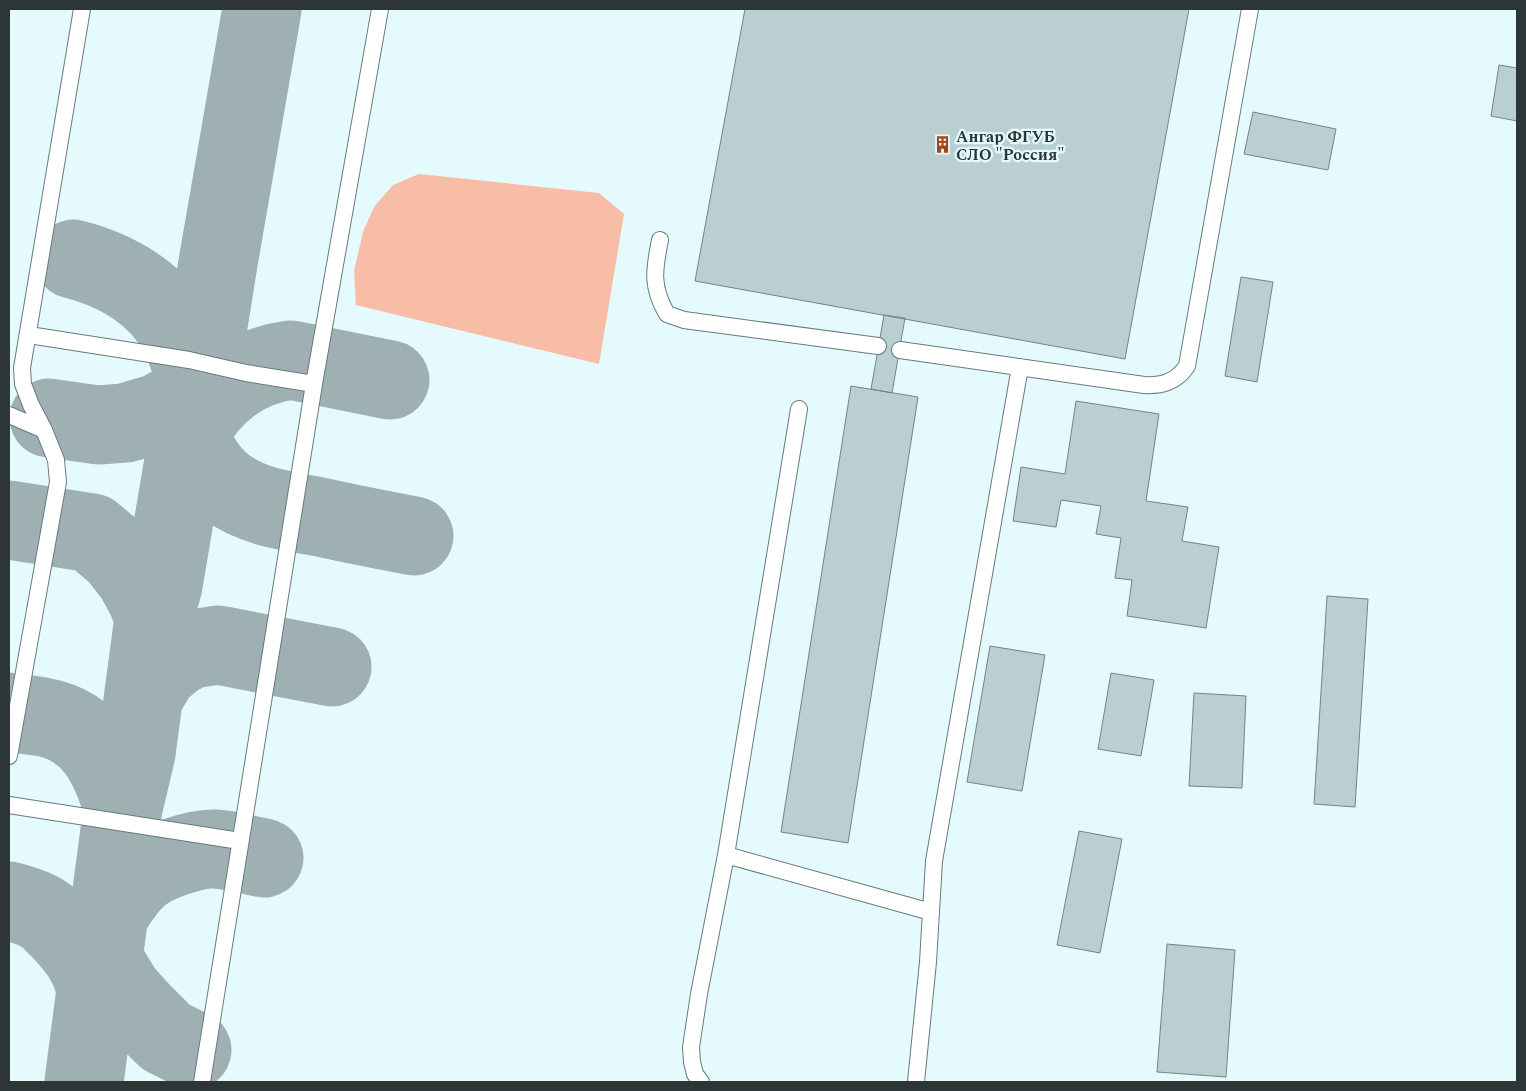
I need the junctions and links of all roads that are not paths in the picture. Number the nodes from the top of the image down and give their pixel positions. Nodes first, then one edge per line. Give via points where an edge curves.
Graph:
1 (82, 9) edge
2 (380, 9) edge
3 (1250, 9) edge
4 (660, 240) dead end
5 (29, 335) junction
6 (878, 346) dead end
7 (900, 350) dead end
8 (1020, 366) junction
9 (314, 384) junction
10 (799, 409) dead end
11 (9, 415) edge
12 (44, 430) junction
13 (9, 756) edge
14 (9, 805) edge
15 (240, 842) junction
16 (726, 855) junction
17 (931, 912) junction
18 (202, 1082) edge
19 (701, 1082) edge
20 (916, 1082) edge

1 - 5 lane
2 - 9 lane
3 - 8 lane via 1187,366 1182,375 1158,386
4 - 6 lane via 655,268 658,298 667,314 684,320
5 - 9 lane
5 - 12 lane via 22,368 23,384
7 - 8 lane
8 - 17 lane via 934,861
9 - 15 lane
10 - 16 lane
11 - 12 lane
12 - 13 lane via 56,460 58,482
14 - 15 lane
15 - 18 lane
16 - 17 lane
16 - 19 lane via 691,1047 695,1074
17 - 20 lane

